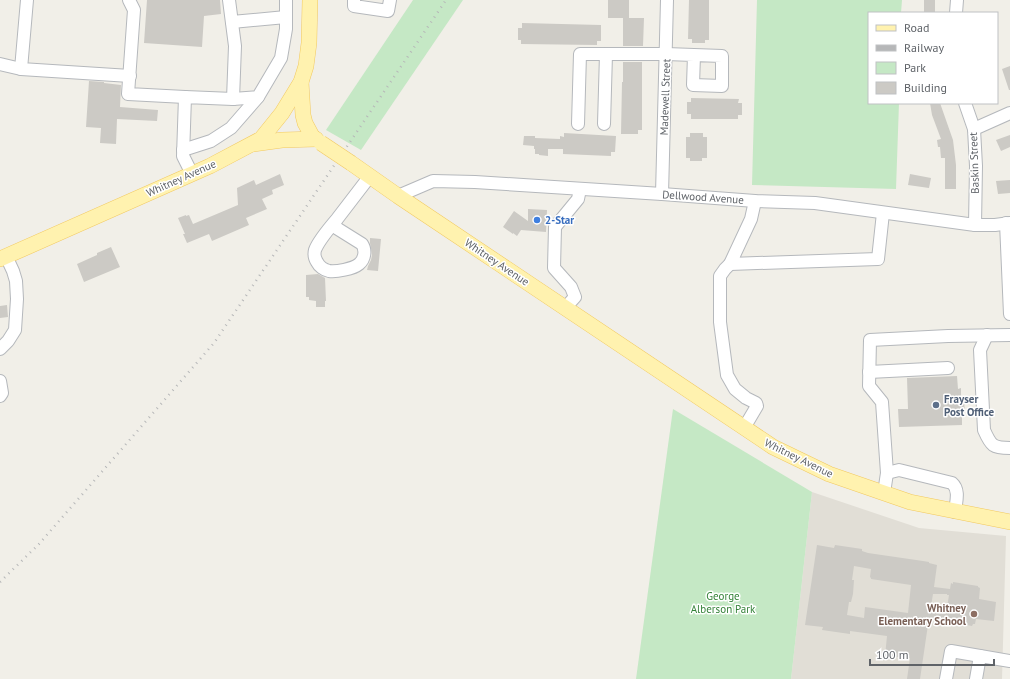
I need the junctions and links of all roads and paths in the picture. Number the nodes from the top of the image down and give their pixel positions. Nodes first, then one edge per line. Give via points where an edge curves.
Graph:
1 (27, 0) edge
2 (129, 0) edge
3 (229, 0) edge
4 (286, 0) edge
5 (310, 0) edge
6 (354, 0) edge
7 (390, 0) edge
8 (667, 0) edge
9 (957, 0) edge
10 (956, 12) edge
11 (286, 17) junction
12 (232, 22) junction
13 (606, 54) junction
14 (666, 54) junction
15 (694, 55) dead end
16 (0, 64) edge
17 (21, 69) junction
18 (130, 76) junction
19 (301, 82) junction
20 (185, 98) junction
21 (258, 98) junction
22 (233, 99) junction
23 (965, 104) edge
24 (282, 113) junction
25 (1010, 113) edge
26 (578, 124) dead end
27 (604, 124) dead end
28 (974, 129) junction
29 (316, 139) junction
30 (252, 144) junction
31 (183, 150) junction
32 (192, 174) junction
33 (370, 176) junction
34 (580, 189) junction
35 (662, 194) junction
36 (398, 196) junction
37 (756, 201) junction
38 (883, 212) junction
39 (1008, 223) edge
40 (333, 224) dead end
41 (975, 225) junction
42 (3, 257) edge
43 (730, 264) junction
44 (565, 308) junction
45 (1010, 314) edge
46 (987, 335) junction
47 (1010, 335) edge
48 (0, 349) edge
49 (948, 368) dead end
50 (869, 372) junction
51 (0, 382) edge
52 (0, 396) edge
53 (744, 428) junction
54 (1010, 448) edge
55 (887, 473) junction
56 (884, 493) junction
57 (955, 512) junction
58 (1010, 522) edge
59 (980, 656) junction
60 (1010, 662) edge
61 (946, 679) edge
62 (976, 679) edge

1 - 17 street
2 - 18 street via 134,10
3 - 12 street
4 - 11 street
5 - 19 main road via 309,44
6 - 7 street via 354,6 388,11
8 - 14 street, Madewell Street
9 - 10 street
11 - 12 street
11 - 21 street via 280,58
12 - 22 street via 235,46
13 - 14 street
13 - 26 street via 580,54
13 - 27 street
14 - 15 street
14 - 35 street, Madewell Street
16 - 17 street
17 - 18 street
18 - 20 street via 128,94
19 - 24 main road
19 - 29 main road via 305,123
20 - 22 street
20 - 31 street
21 - 22 street
21 - 31 street via 231,128 211,141
23 - 28 street, Baskin Street
24 - 29 main road, Whitney Avenue
24 - 30 main road, Whitney Avenue via 261,139
25 - 28 street
28 - 41 street, Baskin Street
29 - 30 main road
29 - 33 main road, Whitney Avenue, bridge
30 - 32 main road, Whitney Avenue
31 - 32 street via 183,156
32 - 42 main road, Whitney Avenue
33 - 36 main road, Whitney Avenue
33 - 40 street
34 - 35 street, Dellwood Avenue
34 - 36 street, Dellwood Avenue via 432,181
34 - 44 street via 578,199 555,227 554,268 571,287 575,297
35 - 37 street, Dellwood Avenue
36 - 44 main road, Whitney Avenue
37 - 38 street, Dellwood Avenue via 815,203
37 - 43 street via 751,219
38 - 41 street, Dellwood Avenue
38 - 43 street via 878,259
39 - 41 street, Dellwood Avenue
39 - 45 street
42 - 48 street via 13,270 16,281 15,330
43 - 53 street via 720,276 720,322 727,375 735,389 757,406
44 - 53 main road, Whitney Avenue
46 - 47 street
46 - 50 street via 870,340
46 - 54 street via 980,350 984,430 989,441 998,448
49 - 50 street
50 - 55 street via 869,386 882,402
51 - 52 street
53 - 56 main road, Whitney Avenue via 773,447 822,470
55 - 56 street
55 - 57 street via 899,470 952,483 957,491
56 - 57 main road, Whitney Avenue
57 - 58 main road, Whitney Avenue
59 - 60 street
59 - 61 street via 951,651
59 - 62 street

